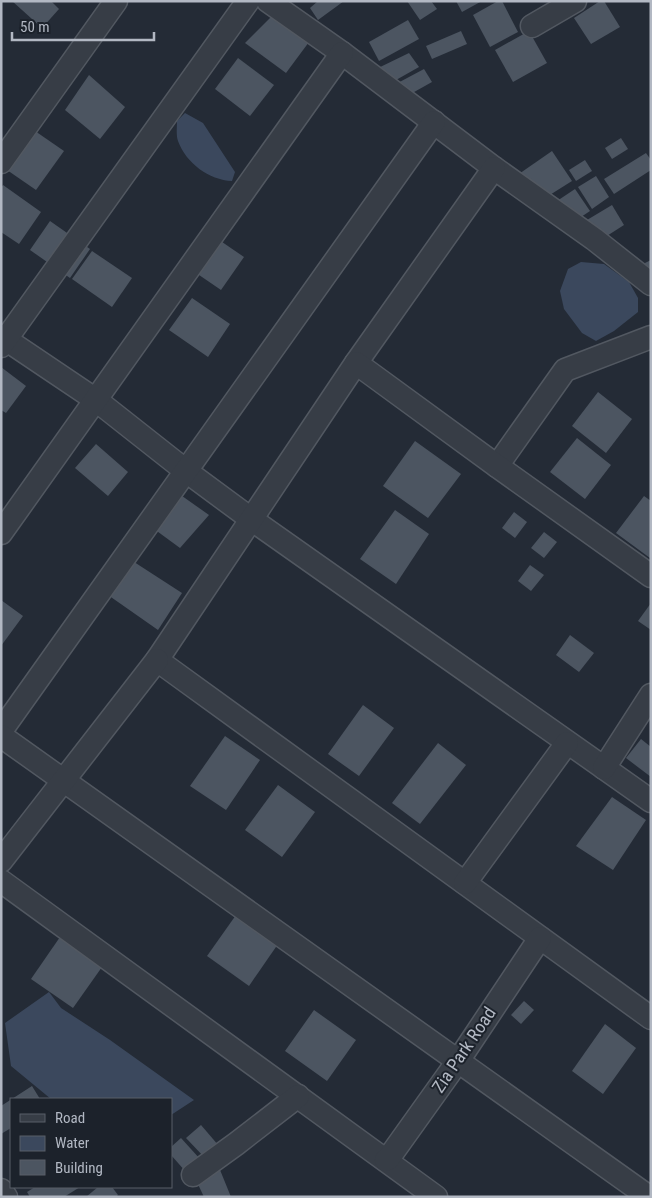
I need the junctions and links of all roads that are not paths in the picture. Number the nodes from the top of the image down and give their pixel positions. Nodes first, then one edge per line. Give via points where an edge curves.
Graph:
1 (116, 1) edge
2 (248, 1) edge
3 (268, 1) edge
4 (575, 1) edge
5 (532, 26) dead end
6 (342, 53) junction
7 (434, 122) junction
8 (1, 162) edge
9 (494, 168) junction
10 (651, 284) edge
11 (651, 337) edge
12 (3, 340) edge
13 (356, 363) junction
14 (96, 400) junction
15 (497, 466) junction
16 (186, 471) junction
17 (252, 519) junction
18 (1, 533) edge
19 (651, 576) edge
20 (157, 660) junction
21 (651, 695) edge
22 (1, 731) edge
23 (1, 736) edge
24 (567, 743) junction
25 (604, 768) junction
26 (64, 780) junction
27 (651, 801) edge
28 (1, 861) edge
29 (1, 881) edge
30 (465, 883) junction
31 (540, 938) junction
32 (651, 1018) edge
33 (458, 1060) junction
34 (298, 1096) junction
35 (386, 1160) junction
36 (193, 1175) dead end
37 (1, 1190) edge
38 (6, 1197) edge
39 (436, 1197) edge
40 (649, 1197) edge

1 - 8 street
2 - 12 street
3 - 6 street
4 - 5 street
6 - 7 street
6 - 14 street
7 - 9 street
7 - 16 street
9 - 10 street
9 - 13 street
11 - 15 street via 565,370
12 - 14 street
13 - 15 street
13 - 17 street
14 - 16 street
14 - 18 street
15 - 19 street
16 - 17 street
16 - 22 street
17 - 20 street
17 - 24 street
20 - 26 street
20 - 30 street
21 - 25 street
23 - 26 street
24 - 25 street
24 - 30 street
25 - 27 street
26 - 28 street
26 - 33 street
29 - 34 street
30 - 31 street
31 - 32 street
31 - 33 street, Zia Park Road
33 - 35 street, Zia Park Road
33 - 40 street
34 - 35 street
34 - 36 street
35 - 39 street
37 - 38 street

